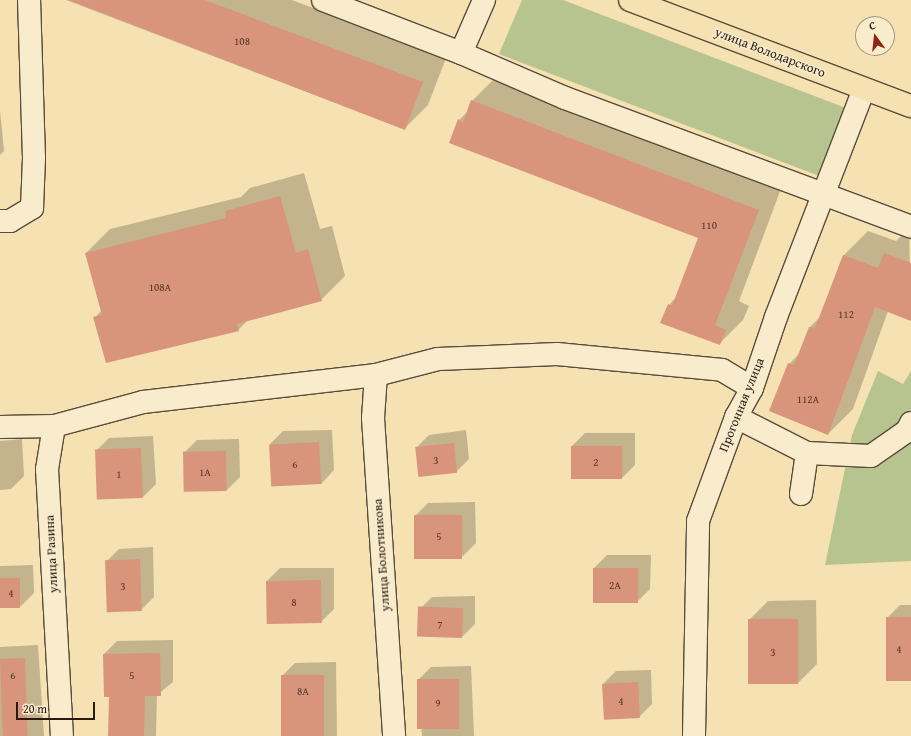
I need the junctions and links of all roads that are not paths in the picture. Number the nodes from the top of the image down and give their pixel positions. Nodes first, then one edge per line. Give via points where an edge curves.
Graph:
1 (28, 0) edge
2 (323, 0) edge
3 (484, 0) edge
4 (630, 0) edge
5 (461, 53) junction
6 (864, 89) junction
7 (911, 106) edge
8 (825, 195) junction
9 (0, 222) edge
10 (911, 227) edge
11 (376, 375) junction
12 (752, 388) junction
13 (736, 417) junction
14 (911, 423) edge
15 (54, 426) junction
16 (0, 427) edge
17 (807, 453) junction
18 (801, 494) dead end
19 (62, 736) edge
20 (394, 736) edge
21 (694, 736) edge

1 - 9 street via 34,158 32,208 10,221
2 - 5 street
3 - 5 street
4 - 6 main road, улица Володарского
5 - 8 street via 565,98
6 - 7 main road, улица Володарского
6 - 8 street, Прогонная улица
8 - 10 street
8 - 12 street, Прогонная улица via 776,317
11 - 12 street via 438,359 557,354 722,370
11 - 15 street via 143,402
11 - 20 street, улица Болотникова via 373,418
12 - 13 street, Прогонная улица
13 - 17 street
13 - 21 street, Прогонная улица via 698,521
14 - 17 street via 907,431 871,456
15 - 16 street
15 - 19 street, улица Разина via 47,469
17 - 18 street

